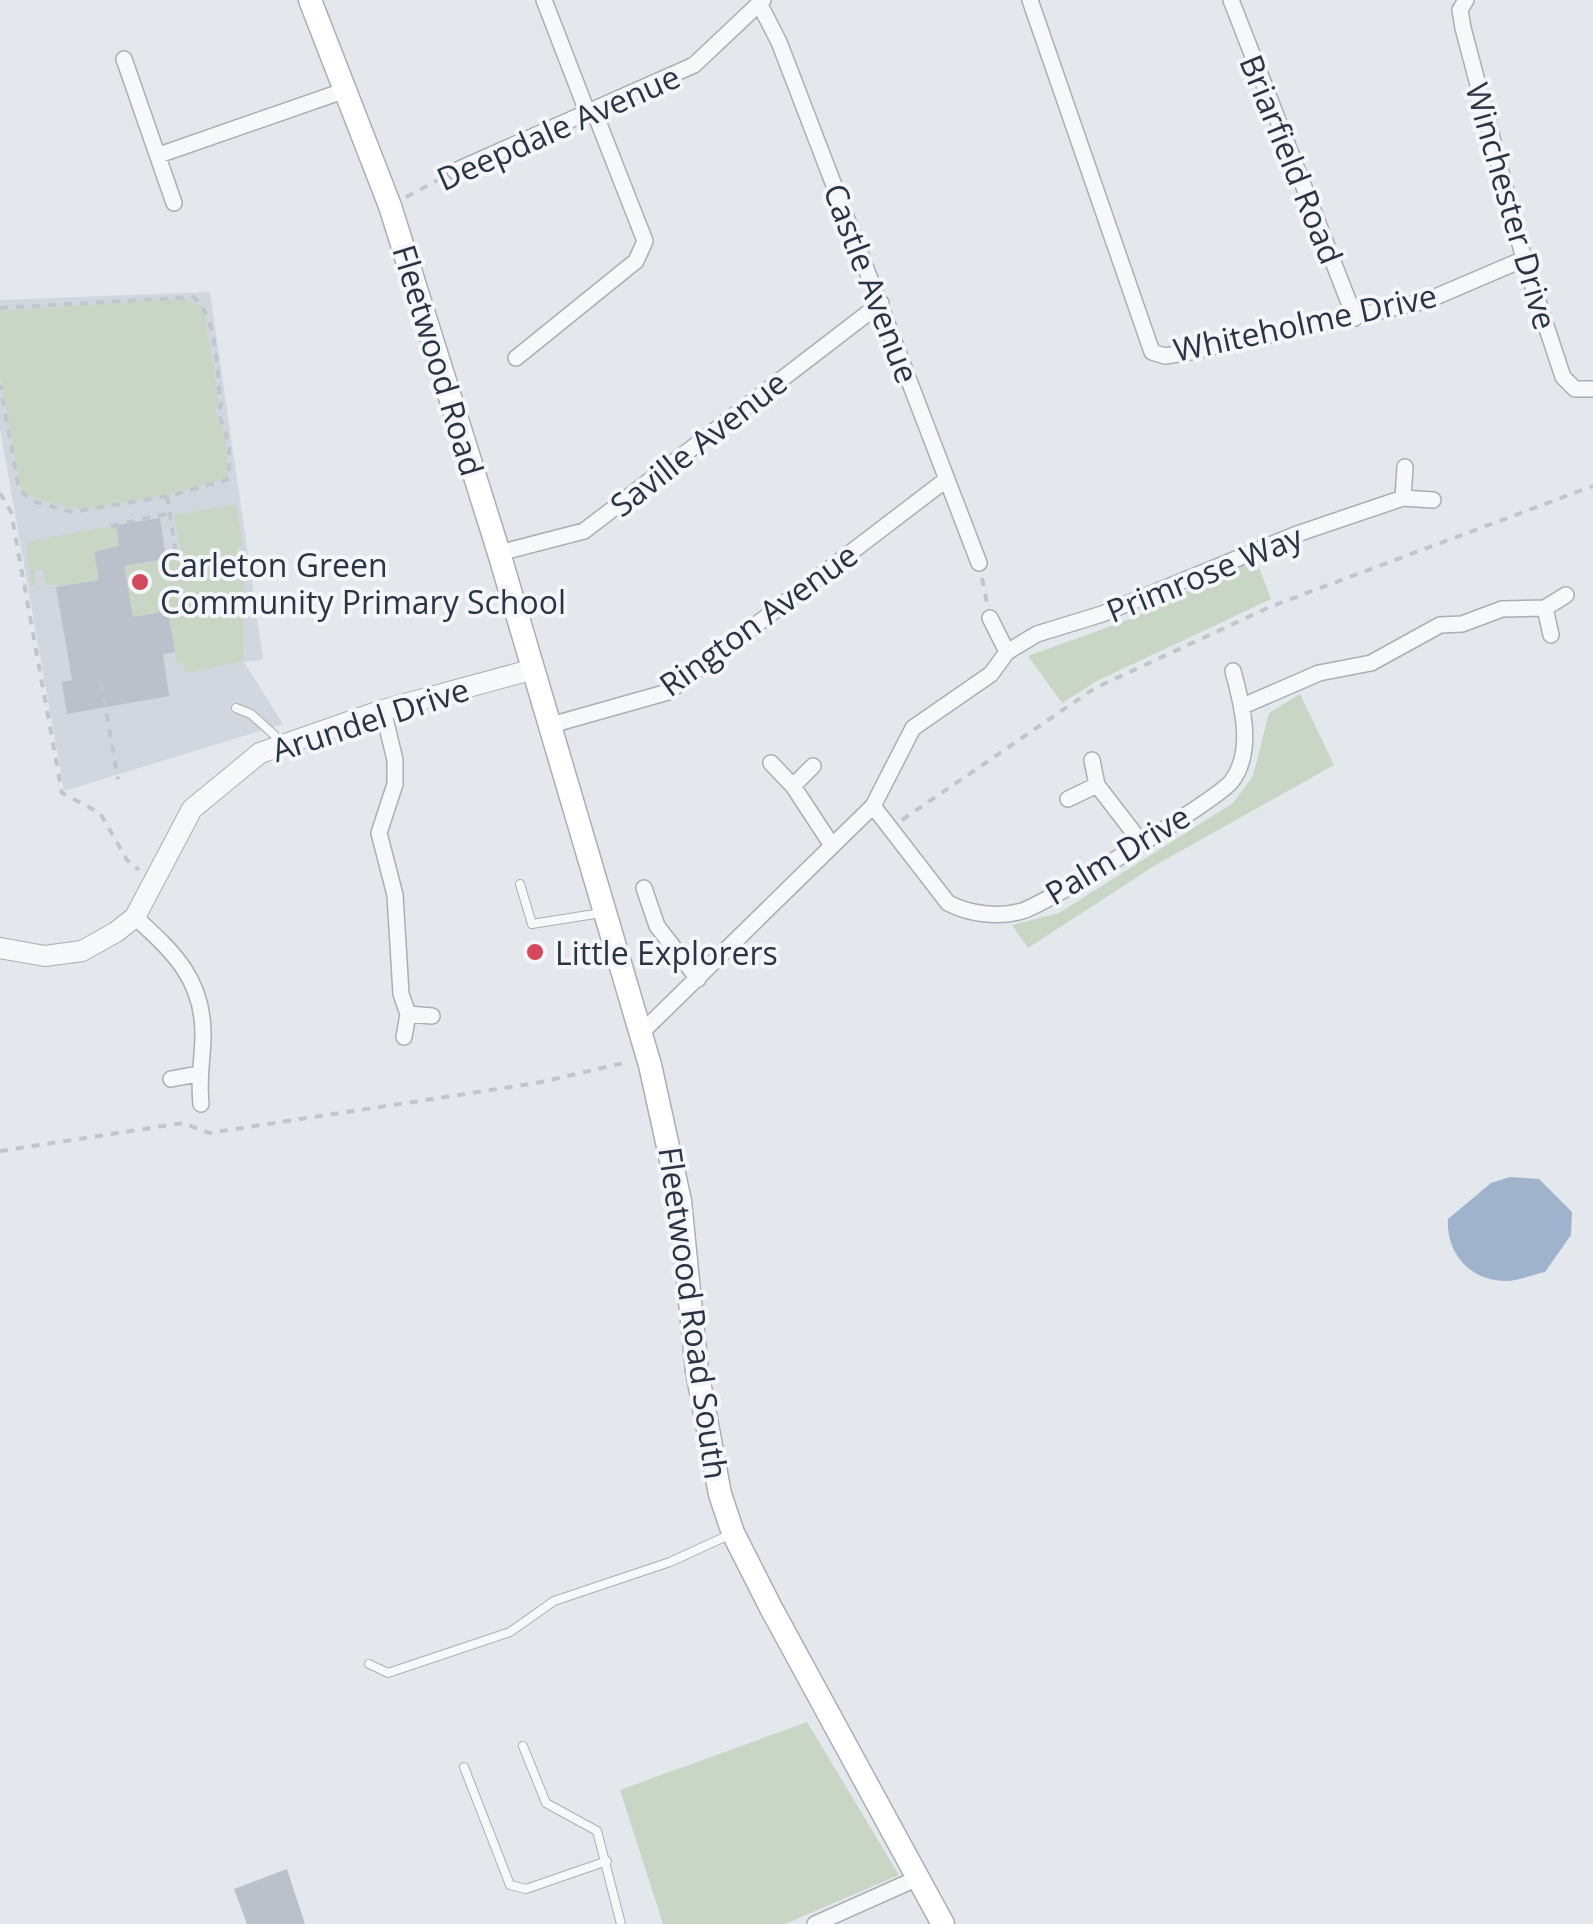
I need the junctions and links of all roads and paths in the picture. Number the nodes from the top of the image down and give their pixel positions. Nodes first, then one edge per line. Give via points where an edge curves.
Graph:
1 (310, 0) edge
2 (544, 0) edge
3 (1030, 0) edge
4 (1231, 0) edge
5 (1466, 0) edge
6 (762, 2) edge
7 (124, 59) dead end
8 (343, 91) junction
9 (591, 112) junction
10 (158, 155) junction
11 (455, 170) joint
12 (174, 203) dead end
13 (390, 206) junction
14 (1524, 259) junction
15 (881, 302) junction
16 (0, 308) edge
17 (1355, 318) junction
18 (516, 358) dead end
19 (0, 385) edge
20 (1593, 389) edge
21 (1405, 467) dead end
22 (947, 479) junction
23 (1593, 486) edge
24 (1, 495) edge
25 (167, 496) junction
26 (1403, 498) junction
27 (1433, 500) dead end
28 (170, 513) junction
29 (111, 526) dead end
30 (500, 553) junction
31 (178, 559) dead end
32 (979, 563) joint
33 (1566, 595) dead end
34 (1545, 608) junction
35 (990, 618) joint
36 (1551, 635) dead end
37 (1007, 652) junction
38 (534, 669) junction
39 (1233, 671) dead end
40 (100, 682) dead end
41 (1242, 706) junction
42 (236, 708) dead end
43 (383, 710) junction
44 (551, 724) junction
45 (283, 742) junction
46 (1092, 760) dead end
47 (771, 763) dead end
48 (813, 766) dead end
49 (118, 779) dead end
50 (1097, 785) junction
51 (793, 786) junction
52 (1068, 799) dead end
53 (872, 806) junction
54 (890, 828) junction
55 (1141, 842) junction
56 (831, 844) junction
57 (153, 881) junction
58 (520, 884) dead end
59 (644, 888) dead end
60 (606, 912) junction
61 (135, 917) junction
62 (0, 948) edge
63 (698, 979) junction
64 (408, 1014) junction
65 (432, 1016) dead end
66 (641, 1033) junction
67 (404, 1038) dead end
68 (648, 1058) junction
69 (198, 1074) junction
70 (172, 1079) dead end
71 (202, 1104) dead end
72 (0, 1151) edge
73 (733, 1533) junction
74 (369, 1664) dead end
75 (523, 1746) dead end
76 (464, 1767) dead end
77 (607, 1861) junction
78 (918, 1878) junction
79 (621, 1924) edge
80 (814, 1924) edge
81 (942, 1924) edge

1 - 8 main road, Fleetwood Road
2 - 9 street
3 - 17 street, Whiteholme Drive via 1152,352 1190,352
4 - 17 street, Briarfield Road
5 - 14 street, Winchester Drive via 1463,28
6 - 9 street, Deepdale Avenue via 694,66
6 - 15 street, Castle Avenue
7 - 10 street
8 - 10 street
8 - 13 main road, Fleetwood Road
9 - 11 street, Deepdale Avenue
9 - 18 street via 646,241 636,261
10 - 12 street
11 - 13 path, Deepdale Avenue
13 - 30 main road, Fleetwood Road
14 - 17 street, Whiteholme Drive via 1426,301
14 - 20 street, Winchester Drive via 1562,377 1575,389
15 - 22 street, Castle Avenue
15 - 30 street, Saville Avenue via 584,531
16 - 25 path via 182,296 202,304 231,473 225,482
19 - 25 path via 18,488 26,498 73,512
21 - 26 street
22 - 32 street, Castle Avenue
22 - 44 street, Rington Avenue via 668,692
23 - 54 path via 1272,606 1096,688
24 - 57 path via 11,512 62,793 100,813 126,860
25 - 28 path
26 - 27 street, Primrose Way
26 - 37 street, Primrose Way via 1037,634
28 - 29 path
28 - 31 path
30 - 38 main road, Fleetwood Road
32 - 35 path
33 - 34 street
34 - 36 street
34 - 41 street via 1502,609 1440,625 1371,663 1319,673
35 - 37 street
37 - 53 street, Primrose Way via 991,674 912,728
38 - 43 street, Arundel Drive
38 - 44 main road, Fleetwood Road
39 - 41 street, Palm Drive
40 - 49 path
41 - 55 street, Palm Drive via 1243,754 1230,783
42 - 45 lane
43 - 45 street, Arundel Drive
43 - 64 street via 395,784 379,834 394,894
44 - 60 main road, Fleetwood Road South
45 - 57 street, Arundel Drive via 228,775 192,809
46 - 50 street
47 - 51 street
48 - 51 street
50 - 52 street
50 - 55 street
51 - 56 street
53 - 54 street, Palm Drive
53 - 56 street, Primrose Way
54 - 55 street, Palm Drive via 948,903 991,914 1021,911
56 - 63 street, Primrose Way
57 - 61 street, Arundel Drive
58 - 60 lane via 532,924
59 - 63 street via 657,926
60 - 66 main road, Fleetwood Road South
61 - 62 street via 82,951 45,956
61 - 69 street via 178,956 194,981 203,1034
63 - 66 street, Primrose Way
64 - 65 street
64 - 67 street
66 - 68 main road, Fleetwood Road South
68 - 72 path via 209,1134 182,1123
68 - 73 main road, Fleetwood Road South via 680,1201 712,1460
69 - 70 street
69 - 71 street
73 - 74 lane via 554,1601 510,1632 388,1672
73 - 78 main road, Fleetwood Road South
75 - 77 lane via 546,1803 597,1831
76 - 77 lane via 510,1885 526,1889
77 - 79 lane
78 - 80 street
78 - 81 main road, Fleetwood Road South

